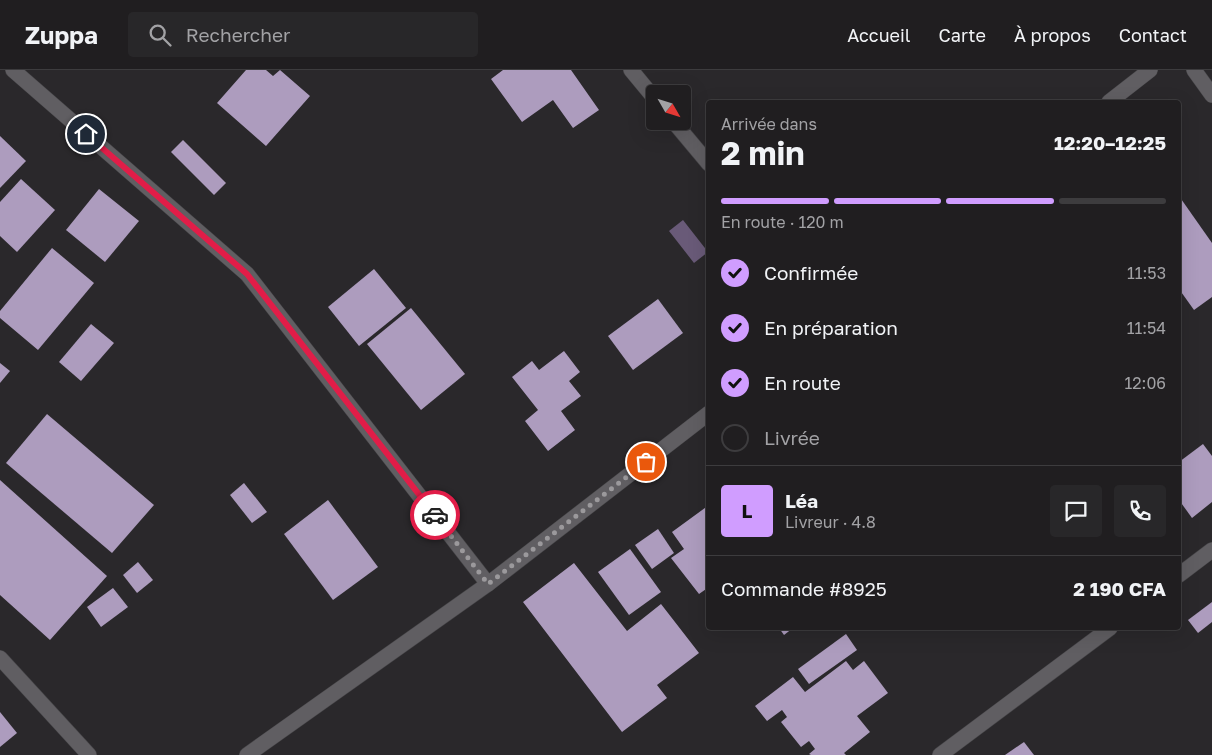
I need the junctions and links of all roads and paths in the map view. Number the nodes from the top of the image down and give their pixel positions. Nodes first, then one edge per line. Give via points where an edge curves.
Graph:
1 (14, 70) edge
2 (631, 70) edge
3 (1150, 70) edge
4 (1194, 70) edge
5 (646, 88) edge
6 (1212, 95) edge
7 (1112, 100) edge
8 (681, 130) edge
9 (706, 160) edge
10 (706, 415) edge
11 (1212, 550) edge
12 (1181, 573) edge
13 (488, 584) junction
14 (1107, 630) edge
15 (0, 658) edge
16 (89, 755) edge
17 (247, 755) edge
18 (940, 755) edge

1 - 13 street via 247,274
2 - 5 street
3 - 7 street
4 - 6 street
8 - 9 street
10 - 13 street
11 - 12 street
13 - 17 street
14 - 18 street
15 - 16 street

